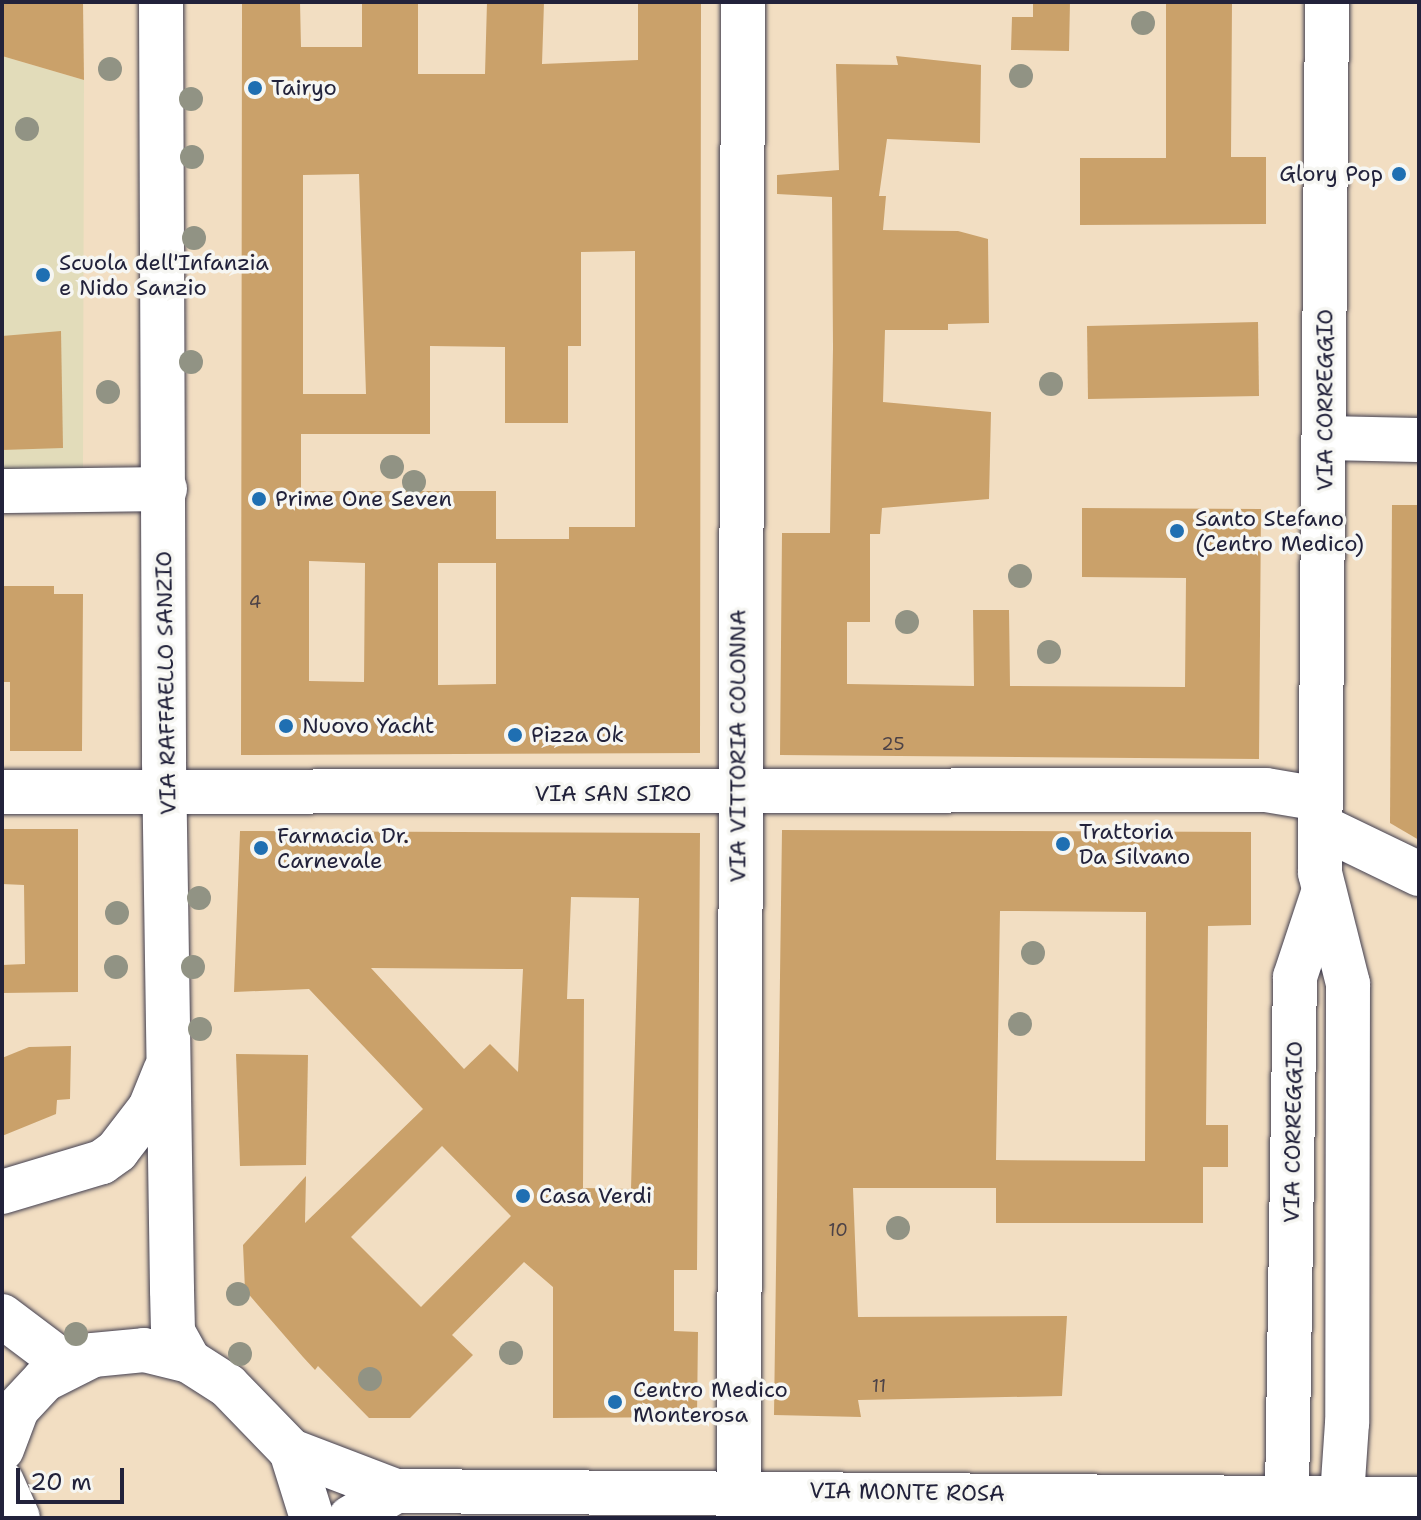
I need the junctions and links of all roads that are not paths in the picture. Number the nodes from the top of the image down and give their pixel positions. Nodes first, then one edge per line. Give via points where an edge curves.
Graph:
1 (161, 2) edge
2 (743, 2) edge
3 (1327, 2) edge
4 (1325, 438) junction
5 (1419, 440) edge
6 (165, 489) junction
7 (2, 491) edge
8 (2, 792) edge
9 (166, 792) junction
10 (738, 794) junction
11 (1322, 814) junction
12 (1419, 874) edge
13 (1323, 893) junction
14 (1295, 977) junction
15 (1348, 984) junction
16 (168, 1057) junction
17 (2, 1192) edge
18 (1290, 1287) junction
19 (1347, 1291) junction
20 (2, 1316) edge
21 (189, 1361) junction
22 (67, 1365) junction
23 (5, 1425) edge
24 (291, 1451) junction
25 (2, 1482) edge
26 (396, 1491) junction
27 (739, 1491) junction
28 (1287, 1496) junction
29 (1342, 1496) junction
30 (1419, 1499) edge
31 (522, 1505) edge
32 (18, 1518) edge
33 (312, 1518) edge
34 (350, 1518) edge

1 - 6 street, VIA RAFFAELLO SANZIO
2 - 10 street, VIA VITTORIA COLONNA
3 - 4 street, VIA CORREGGIO
4 - 5 street
4 - 11 street, VIA CORREGGIO
6 - 7 street
6 - 9 street, VIA RAFFAELLO SANZIO
8 - 9 street, VIA SAN SIRO
9 - 10 street, VIA SAN SIRO
9 - 16 street, VIA RAFFAELLO SANZIO
10 - 11 street, VIA SAN SIRO via 1266,790
10 - 27 street, VIA VITTORIA COLONNA
11 - 12 street, VIA SAN SIRO
11 - 13 street, VIA CORREGGIO
13 - 14 street, VIA CORREGGIO
13 - 15 street, VIA CORREGGIO
14 - 15 street via 1333,975
14 - 18 street, VIA CORREGGIO
15 - 19 street, VIA CORREGGIO
16 - 17 street via 161,1088 117,1151 102,1162
16 - 21 street, VIA RAFFAELLO SANZIO via 173,1332
18 - 19 street via 1315,1305 1339,1302
18 - 28 street, VIA CORREGGIO
19 - 29 street, VIA CORREGGIO
20 - 22 street
21 - 22 street via 144,1350 93,1355
21 - 24 street via 228,1386
22 - 23 street
24 - 26 street, VIA MONTE ROSA
24 - 33 street via 303,1475
25 - 32 street
26 - 31 street, VIA MONTE ROSA
26 - 34 street
27 - 28 street, VIA MONTE ROSA
27 - 31 street, VIA MONTE ROSA
28 - 29 street, VIA MONTE ROSA
29 - 30 street, VIA MONTE ROSA

